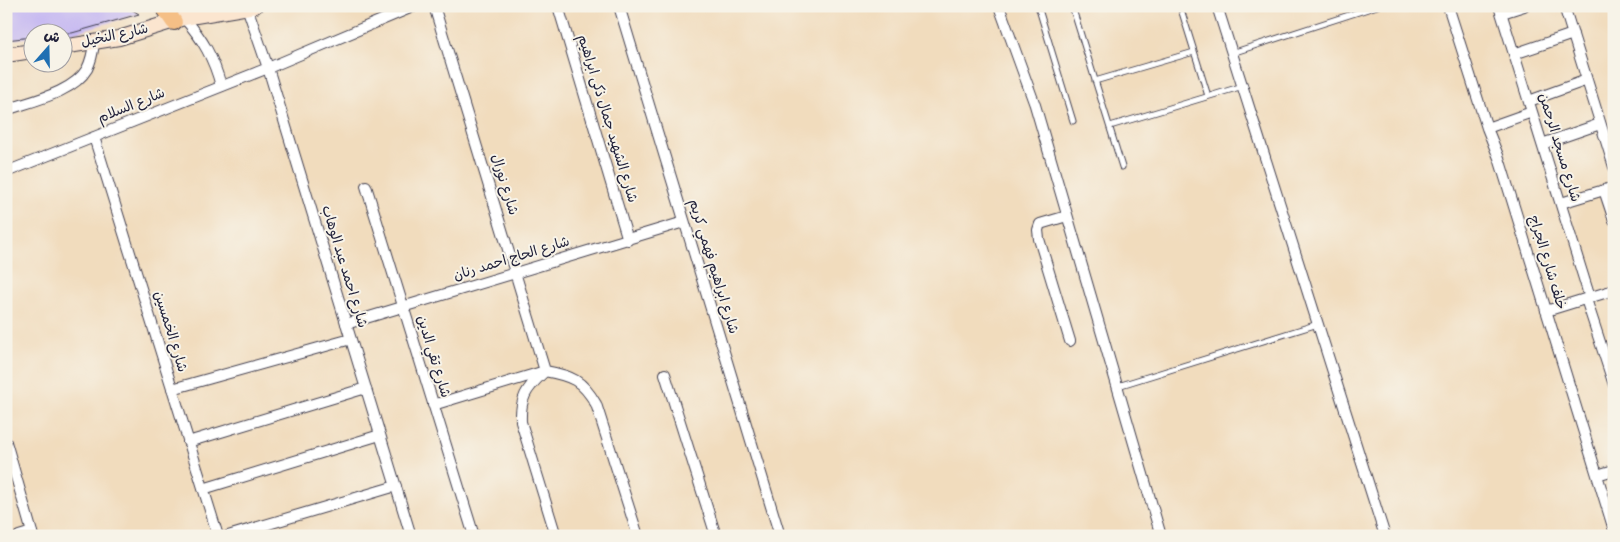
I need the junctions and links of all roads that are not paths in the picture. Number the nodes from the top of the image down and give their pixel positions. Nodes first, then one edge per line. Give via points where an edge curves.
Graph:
1 (163, 6) edge
2 (254, 6) edge
3 (415, 6) edge
4 (434, 6) edge
5 (558, 6) edge
6 (619, 6) edge
7 (999, 6) edge
8 (1038, 6) edge
9 (1072, 6) edge
10 (1180, 6) edge
11 (1218, 6) edge
12 (1377, 6) edge
13 (1448, 6) edge
14 (1524, 6) edge
15 (1564, 6) edge
16 (246, 7) edge
17 (1501, 10) edge
18 (179, 20) junction
19 (1573, 34) junction
20 (94, 43) junction
21 (72, 46) edge
22 (1194, 52) junction
23 (22, 53) edge
24 (1232, 53) junction
25 (1514, 54) junction
26 (6, 55) edge
27 (268, 68) junction
28 (1587, 80) junction
29 (1095, 81) junction
30 (221, 86) junction
31 (1243, 86) junction
32 (1208, 96) junction
33 (1531, 107) junction
34 (6, 110) edge
35 (1073, 121) dead end
36 (1600, 124) junction
37 (1110, 126) junction
38 (1487, 128) junction
39 (94, 137) junction
40 (1542, 144) junction
41 (1122, 167) dead end
42 (1614, 167) edge
43 (6, 172) edge
44 (366, 186) dead end
45 (1609, 188) edge
46 (1561, 203) junction
47 (1067, 216) junction
48 (1614, 220) edge
49 (684, 222) junction
50 (628, 240) junction
51 (516, 273) junction
52 (1614, 290) edge
53 (1588, 298) junction
54 (403, 308) junction
55 (1546, 311) junction
56 (346, 324) junction
57 (1318, 324) junction
58 (351, 338) junction
59 (1070, 341) dead end
60 (546, 371) junction
61 (665, 374) dead end
62 (1614, 385) edge
63 (1118, 386) junction
64 (366, 388) junction
65 (172, 389) junction
66 (433, 405) junction
67 (380, 435) junction
68 (6, 442) edge
69 (188, 442) junction
70 (1614, 470) edge
71 (1597, 475) junction
72 (11, 478) edge
73 (396, 486) junction
74 (203, 489) junction
75 (1613, 524) edge
76 (32, 534) edge
77 (19, 536) edge
78 (218, 536) edge
79 (228, 536) edge
80 (411, 536) edge
81 (474, 536) edge
82 (556, 536) edge
83 (638, 536) edge
84 (716, 536) edge
85 (780, 536) edge
86 (1161, 536) edge
87 (1385, 536) edge

1 - 18 main road
2 - 16 main road, شارع النخيل
3 - 27 street, شارع السلام
4 - 51 street, شارع نورال
5 - 50 street, شارع الشهيد جمال ذكى ابراهيم
6 - 49 street, شارع ابراهيم فهمي كريم
7 - 47 street via 1035,105
8 - 35 lane
9 - 29 lane
10 - 22 lane
11 - 24 street
12 - 24 lane
13 - 38 street, خلف شارع الجراج
14 - 17 street
15 - 19 street
16 - 18 main road, شارع النخيل
16 - 27 street, شارع احمد عبد الوهاب
17 - 25 street, شارع مسجد الرحمن
18 - 20 main road, شارع النخيل
18 - 30 street via 197,33 208,49
19 - 25 street
19 - 28 street
20 - 21 main road, شارع النخيل
20 - 34 street via 86,70 76,81 64,89
22 - 29 lane
22 - 32 lane
23 - 26 main road
24 - 31 street
25 - 33 street, شارع مسجد الرحمن
27 - 30 street, شارع السلام
27 - 56 street, شارع احمد عبد الوهاب
28 - 33 street
28 - 36 street
29 - 37 lane
30 - 39 street, شارع السلام
31 - 32 lane
31 - 57 street
32 - 37 lane
33 - 38 street
33 - 40 street, شارع مسجد الرحمن
36 - 40 street
36 - 42 street
37 - 41 lane
38 - 55 street, خلف شارع الجراج
39 - 43 street, شارع السلام
39 - 65 street, شارع الخمسين
40 - 46 street, شارع مسجد الرحمن
44 - 54 street, شارع تقي الدين
45 - 46 street
45 - 48 street
46 - 53 street, شارع مسجد الرحمن
47 - 59 street via 1040,224 1038,230
47 - 63 street
49 - 50 street, شارع الحاج احمد رنان
49 - 85 street, شارع ابراهيم فهمي كريم
50 - 51 street, شارع الحاج احمد رنان
51 - 54 street, شارع الحاج احمد رنان
51 - 60 street, شارع نورال
52 - 53 street
53 - 55 street
53 - 62 street, شارع مسجد الرحمن
54 - 56 street, شارع الحاج احمد رنان
54 - 66 street, شارع تقي الدين
55 - 71 street, خلف شارع الجراج
56 - 58 street, شارع احمد عبد الوهاب
57 - 63 lane
57 - 87 street
58 - 64 street, شارع احمد عبد الوهاب
58 - 65 street
60 - 66 street
60 - 82 street via 525,393 520,407 521,422
60 - 83 street via 577,380 596,404
61 - 84 street
63 - 86 street
64 - 67 street, شارع احمد عبد الوهاب
64 - 69 street
65 - 69 street, شارع الخمسين
66 - 81 street, شارع تقي الدين
67 - 73 street, شارع احمد عبد الوهاب
67 - 74 street
68 - 72 street
69 - 74 street, شارع الخمسين
70 - 71 street
71 - 75 street, خلف شارع الجراج
72 - 76 street
73 - 79 street
73 - 80 street, شارع احمد عبد الوهاب
74 - 78 street, شارع الخمسين
76 - 77 street

